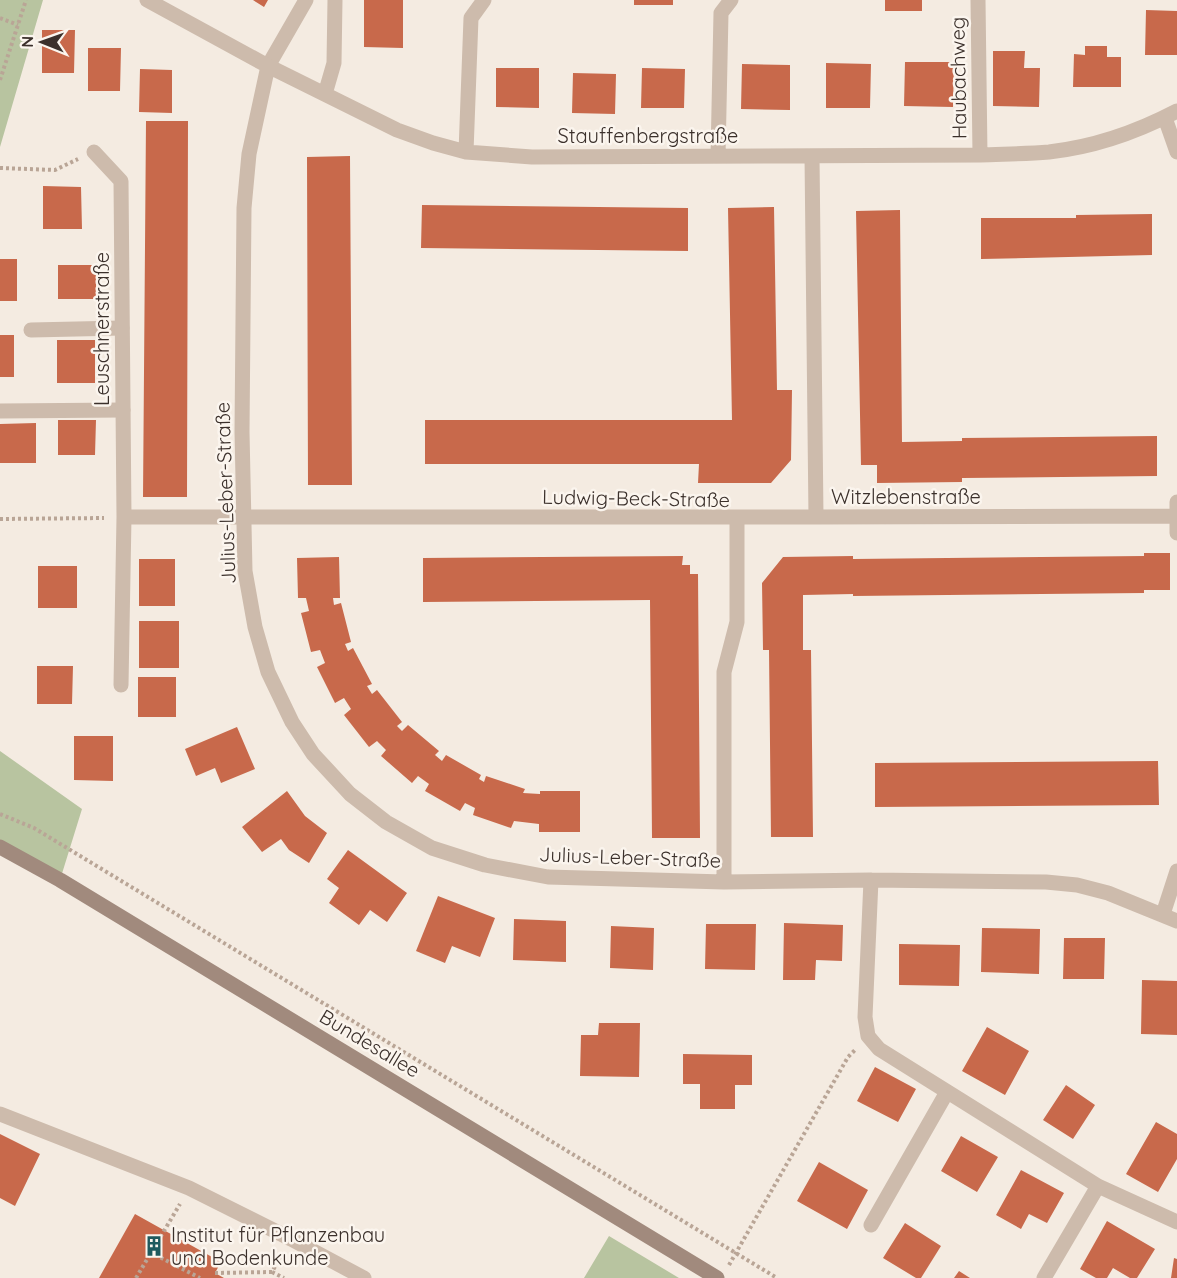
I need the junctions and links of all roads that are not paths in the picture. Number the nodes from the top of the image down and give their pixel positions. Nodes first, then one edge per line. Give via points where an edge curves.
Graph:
1 (147, 0) edge
2 (306, 0) edge
3 (335, 0) edge
4 (484, 0) edge
5 (730, 0) edge
6 (978, 0) edge
7 (268, 66) junction
8 (324, 94) junction
9 (1171, 115) edge
10 (94, 152) road end
11 (466, 152) junction
12 (1177, 152) edge
13 (980, 154) junction
14 (718, 156) junction
15 (812, 156) junction
16 (122, 328) junction
17 (31, 330) dead end
18 (123, 410) junction
19 (0, 411) edge
20 (1177, 502) edge
21 (1177, 516) edge
22 (243, 517) junction
23 (737, 517) junction
24 (816, 517) junction
25 (124, 518) junction
26 (1177, 533) edge
27 (121, 685) dead end
28 (0, 848) edge
29 (1177, 870) edge
30 (871, 880) junction
31 (724, 882) junction
32 (1163, 914) junction
33 (1177, 921) edge
34 (947, 1092) junction
35 (0, 1114) edge
36 (1098, 1186) junction
37 (1177, 1222) edge
38 (872, 1225) dead end
39 (721, 1274) edge
40 (364, 1278) edge
41 (1044, 1278) edge

1 - 7 street, Stauffenbergstraße
2 - 7 street, Julius-Leber-Straße
3 - 8 street via 334,63
4 - 11 street via 471,18
5 - 14 street via 721,13
6 - 13 street, Haubachweg
7 - 8 street, Stauffenbergstraße
7 - 22 street, Julius-Leber-Straße via 249,154 244,208
8 - 11 street, Stauffenbergstraße via 397,130
9 - 12 street
9 - 13 street, Stauffenbergstraße via 1082,147
10 - 16 street, Leuschnerstraße via 121,181
11 - 14 street, Stauffenbergstraße via 532,157
13 - 15 street, Stauffenbergstraße
14 - 15 street, Stauffenbergstraße
15 - 24 street, Witzlebenstraße
16 - 17 street
16 - 18 street, Leuschnerstraße
18 - 19 street
18 - 25 street, Leuschnerstraße
20 - 21 street
21 - 24 street, Witzlebenstraße
21 - 26 street
22 - 23 street, Ludwig-Beck-Straße
22 - 25 street
22 - 31 street, Julius-Leber-Straße via 245,571 268,672 292,722 313,754 350,794 386,822 432,848 485,865 548,877
23 - 24 street
23 - 31 street, Ludwig-Beck-Straße via 737,622 724,672
25 - 27 street, Leuschnerstraße
28 - 39 main road, Bundesallee
29 - 32 street
30 - 31 street, Julius-Leber-Straße
30 - 32 street, Julius-Leber-Straße via 1077,885
30 - 34 street via 865,1017 868,1036 879,1049
32 - 33 street, Julius-Leber-Straße
34 - 36 street
34 - 38 street
35 - 40 street via 189,1188
36 - 37 street
36 - 41 street

